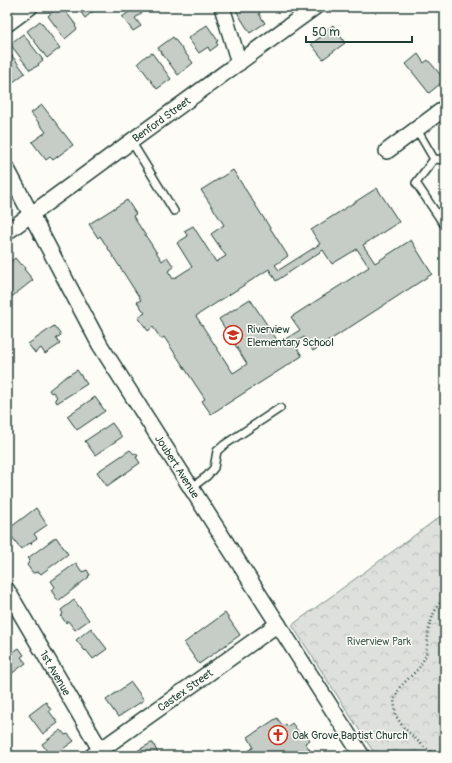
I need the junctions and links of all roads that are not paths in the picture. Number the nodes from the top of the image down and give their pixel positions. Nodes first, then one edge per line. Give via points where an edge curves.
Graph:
1 (30, 7) edge
2 (222, 7) edge
3 (315, 7) edge
4 (7, 24) edge
5 (239, 63) junction
6 (445, 108) edge
7 (416, 128) junction
8 (132, 141) junction
9 (387, 151) dead end
10 (434, 159) junction
11 (445, 160) edge
12 (7, 169) edge
13 (174, 211) dead end
14 (31, 213) junction
15 (445, 226) edge
16 (7, 232) edge
17 (280, 408) dead end
18 (191, 488) junction
19 (7, 590) edge
20 (278, 624) junction
21 (99, 754) edge
22 (362, 756) edge

1 - 4 street
2 - 5 street
3 - 5 street, Benford Street
5 - 8 street, Benford Street
6 - 7 street
7 - 9 street
7 - 10 lane
8 - 13 lane
8 - 14 street, Benford Street
10 - 11 lane
10 - 15 lane via 416,183
12 - 14 street, Joubert Avenue
14 - 16 street, Benford Street
14 - 18 street, Joubert Avenue via 100,345
17 - 18 lane via 217,451 214,468
18 - 20 street, Joubert Avenue
19 - 21 street, 1st Avenue
20 - 21 street, Castex Street
20 - 22 street, Joubert Avenue

